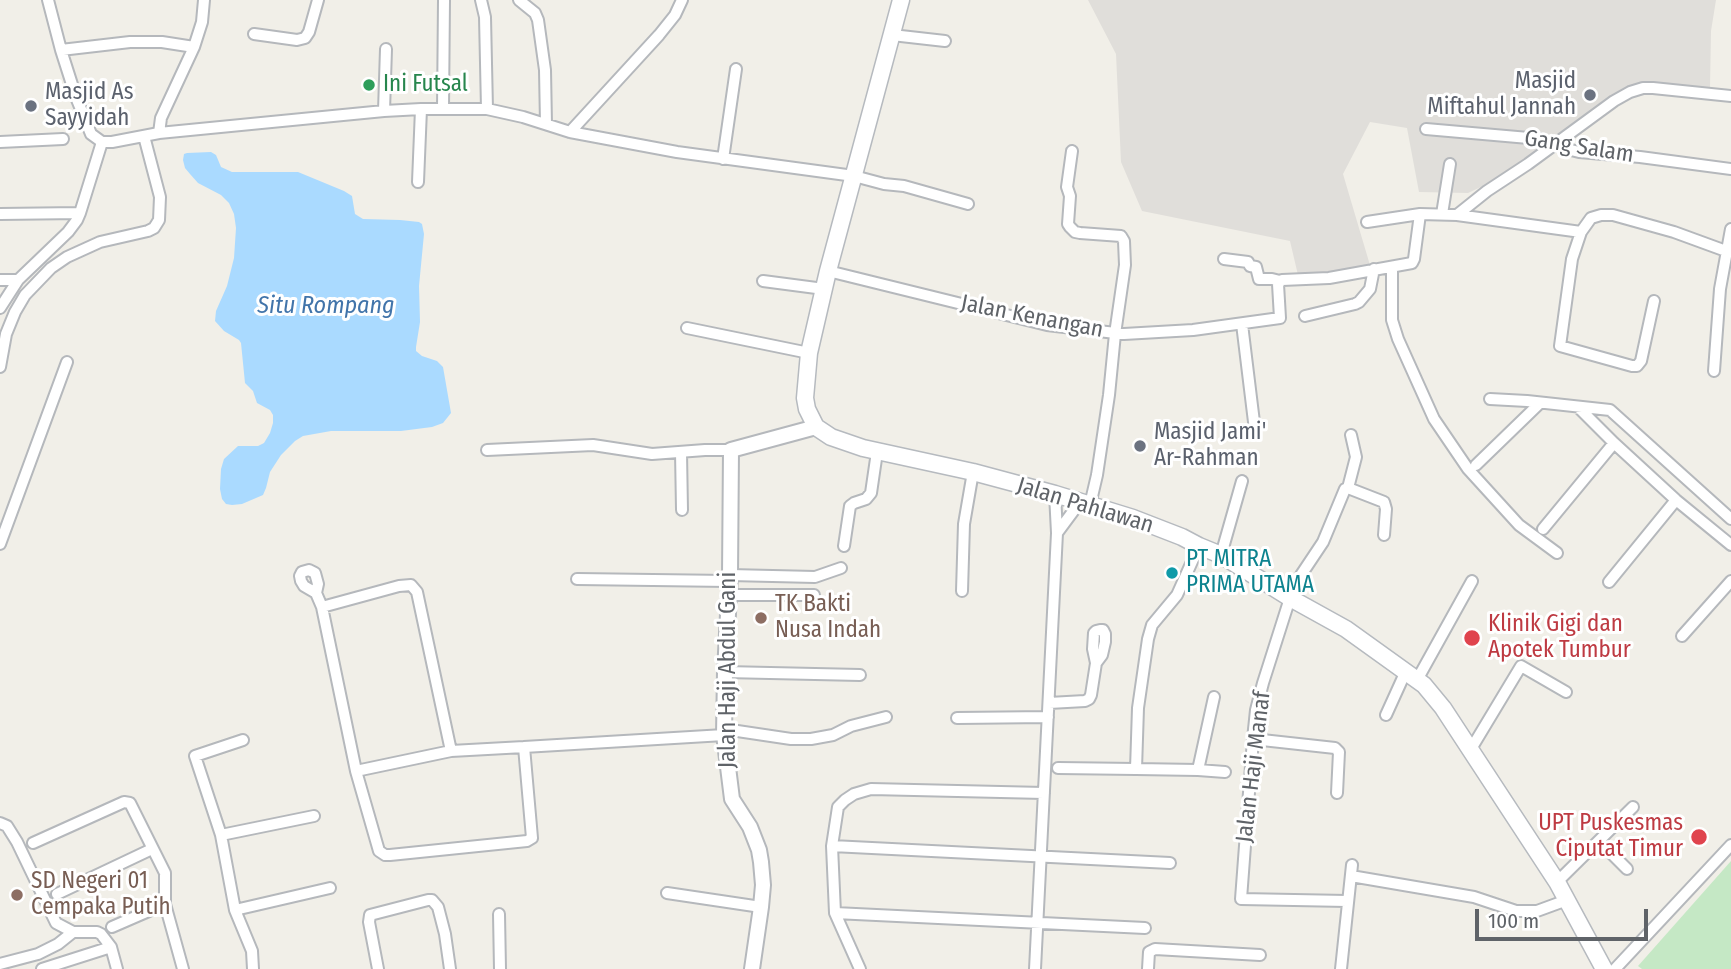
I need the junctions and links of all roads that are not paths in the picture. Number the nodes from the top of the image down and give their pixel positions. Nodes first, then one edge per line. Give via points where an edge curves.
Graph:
1 (47, 0) edge
2 (204, 0) edge
3 (318, 0) edge
4 (444, 0) edge
5 (481, 0) edge
6 (682, 0) edge
7 (901, 0) edge
8 (519, 1) edge
9 (254, 34) dead end
10 (892, 35) junction
11 (945, 41) dead end
12 (194, 47) junction
13 (386, 49) dead end
14 (61, 50) junction
15 (736, 69) dead end
16 (1731, 96) edge
17 (421, 109) junction
18 (443, 109) junction
19 (487, 109) junction
20 (383, 111) junction
21 (546, 124) junction
22 (1426, 129) dead end
23 (570, 132) junction
24 (159, 133) junction
25 (144, 136) junction
26 (63, 139) dead end
27 (0, 142) edge
28 (102, 142) junction
29 (1554, 144) junction
30 (1072, 151) dead end
31 (723, 159) junction
32 (1451, 164) dead end
33 (1731, 169) edge
34 (854, 176) junction
35 (418, 182) dead end
36 (968, 204) dead end
37 (79, 213) junction
38 (0, 214) edge
39 (1420, 214) junction
40 (1442, 214) junction
41 (1457, 215) junction
42 (1367, 222) dead end
43 (1731, 229) edge
44 (1581, 232) junction
45 (1726, 251) junction
46 (1224, 259) dead end
47 (1392, 268) junction
48 (1374, 269) junction
49 (828, 271) junction
50 (0, 280) edge
51 (18, 280) junction
52 (763, 281) dead end
53 (1280, 281) junction
54 (824, 289) junction
55 (1725, 289) edge
56 (1654, 301) dead end
57 (0, 308) edge
58 (1305, 316) dead end
59 (1242, 324) junction
60 (687, 328) dead end
61 (1115, 334) junction
62 (809, 353) junction
63 (67, 362) dead end
64 (0, 367) edge
65 (1714, 372) dead end
66 (1490, 399) dead end
67 (1540, 402) junction
68 (1578, 407) junction
69 (1254, 422) dead end
70 (816, 427) junction
71 (1351, 435) dead end
72 (1614, 443) junction
73 (487, 450) dead end
74 (731, 450) junction
75 (681, 452) junction
76 (877, 452) junction
77 (1476, 465) dead end
78 (973, 472) junction
79 (1242, 481) dead end
80 (1348, 488) junction
81 (1055, 494) junction
82 (1676, 500) junction
83 (1085, 503) junction
84 (682, 510) dead end
85 (1731, 519) edge
86 (1543, 529) dead end
87 (1057, 533) junction
88 (1384, 536) dead end
89 (0, 544) edge
90 (1731, 545) edge
91 (844, 546) dead end
92 (1199, 546) junction
93 (1558, 553) dead end
94 (1221, 555) junction
95 (841, 568) dead end
96 (577, 579) dead end
97 (1731, 580) edge
98 (1472, 582) dead end
99 (1609, 582) dead end
100 (729, 584) junction
101 (962, 591) dead end
102 (316, 593) dead end
103 (814, 595) dead end
104 (1290, 598) junction
105 (322, 607) junction
106 (1682, 636) dead end
107 (1096, 663) dead end
108 (725, 672) junction
109 (860, 675) dead end
110 (1411, 675) junction
111 (1566, 692) dead end
112 (1214, 697) dead end
113 (1049, 703) junction
114 (1386, 715) dead end
115 (886, 717) dead end
116 (1048, 717) junction
117 (957, 718) dead end
118 (724, 732) junction
119 (1252, 739) junction
120 (243, 740) dead end
121 (524, 747) junction
122 (1471, 749) junction
123 (451, 751) junction
124 (1058, 768) dead end
125 (1136, 769) junction
126 (1198, 770) junction
127 (356, 771) junction
128 (1226, 772) dead end
129 (1044, 793) junction
130 (1337, 793) dead end
131 (1633, 807) dead end
132 (314, 816) dead end
133 (0, 822) edge
134 (220, 835) junction
135 (1599, 841) junction
136 (33, 844) dead end
137 (1731, 845) edge
138 (832, 846) junction
139 (152, 849) junction
140 (1041, 856) junction
141 (1170, 863) dead end
142 (1628, 869) dead end
143 (1557, 881) junction
144 (330, 888) dead end
145 (667, 893) dead end
146 (57, 894) dead end
147 (1567, 900) junction
148 (1347, 901) junction
149 (165, 904) junction
150 (761, 907) junction
151 (235, 910) junction
152 (499, 914) dead end
153 (835, 914) junction
154 (1038, 923) junction
155 (112, 928) dead end
156 (1145, 928) dead end
157 (73, 932) junction
158 (111, 947) junction
159 (1260, 955) dead end
160 (0, 964) edge
161 (56, 967) edge
162 (42, 969) edge
163 (117, 969) edge
164 (183, 969) edge
165 (253, 969) edge
166 (378, 969) edge
167 (450, 969) edge
168 (500, 969) edge
169 (752, 969) edge
170 (860, 969) edge
171 (1035, 969) edge
172 (1147, 969) edge
173 (1340, 969) edge
174 (1604, 969) edge
175 (1615, 969) edge

1 - 14 street
2 - 12 street
3 - 9 street via 305,38
4 - 18 street
5 - 19 street
6 - 23 street via 659,35
7 - 10 main road
8 - 21 street via 538,20
10 - 11 street
10 - 34 main road
12 - 14 street via 130,42
12 - 24 street via 161,118
13 - 20 street
14 - 28 street via 91,134
15 - 31 street
16 - 29 street via 1636,89
17 - 18 street
17 - 20 street
17 - 35 street
18 - 19 street
19 - 21 street
20 - 24 street
21 - 23 street
22 - 29 street, Gang Salam
23 - 31 street
24 - 25 street
25 - 28 street
25 - 64 street via 160,197 159,220 148,231 91,246 51,268 15,312
26 - 27 street
28 - 37 street
29 - 33 street, Gang Salam via 1579,152
29 - 41 street
30 - 61 street via 1067,187 1070,227 1075,232 1124,239
31 - 34 street
32 - 40 street
34 - 36 street
34 - 49 main road
37 - 38 street
37 - 51 street via 68,232
39 - 40 street
39 - 42 street
39 - 47 street via 1414,260
40 - 41 street
41 - 44 street
43 - 45 street
44 - 45 street via 1591,218 1613,215
44 - 56 street via 1572,259 1560,346 1637,366
45 - 55 street
46 - 53 street via 1248,262 1256,267 1259,279
47 - 48 street
47 - 93 street via 1392,320 1434,419 1468,469 1519,525
48 - 53 street
48 - 58 street via 1370,289 1359,302
49 - 54 main road
49 - 61 street, Jalan Kenangan via 1047,325
50 - 51 street
51 - 57 street
52 - 54 street
53 - 59 street, Jalan Kenangan via 1280,318
54 - 62 main road
55 - 65 street
59 - 61 street, Jalan Kenangan
59 - 69 street
60 - 62 street
61 - 83 street via 1097,475
62 - 70 main road via 805,398
63 - 89 street
66 - 67 street
67 - 68 street
67 - 77 street
68 - 72 street
68 - 85 street via 1610,411
70 - 74 street
70 - 76 main road, Jalan Pahlawan via 831,437
71 - 80 street, Jalan Haji Manaf via 1356,457
72 - 82 street
72 - 86 street
73 - 75 street via 593,445 652,454
74 - 75 street
74 - 100 street, Jalan Haji Abdul Gani
75 - 84 street
76 - 78 main road, Jalan Pahlawan
76 - 91 street via 871,493 850,506
78 - 81 main road, Jalan Pahlawan
78 - 101 street via 964,524
79 - 94 street
80 - 88 street via 1384,502
80 - 104 street, Jalan Haji Manaf
81 - 83 main road, Jalan Pahlawan
81 - 87 street
82 - 90 street
82 - 99 street
83 - 87 street
83 - 92 main road, Jalan Pahlawan
87 - 113 street
92 - 94 main road, Jalan Pahlawan
92 - 125 street via 1177,595 1152,625 1148,639 1138,708
94 - 104 main road, Jalan Pahlawan
95 - 100 street via 815,577
96 - 100 street
97 - 106 street
98 - 110 street
100 - 103 street
100 - 108 street, Jalan Haji Abdul Gani
102 - 105 street
104 - 110 main road, Jalan Pahlawan via 1346,629
104 - 119 street, Jalan Haji Manaf via 1263,683
105 - 123 street via 399,586 415,589
105 - 127 street
107 - 113 street via 1089,699
108 - 109 street
108 - 118 street, Jalan Haji Abdul Gani
110 - 114 street
110 - 122 main road, Jalan Pahlawan via 1444,708
111 - 122 street via 1521,667
112 - 126 street
113 - 116 street
115 - 118 street via 811,739
116 - 117 street
116 - 129 street
118 - 121 street
118 - 150 street, Jalan Haji Abdul Gani via 732,799 759,850
119 - 130 street via 1335,748 1339,752
119 - 148 street, Jalan Haji Manaf via 1241,899
120 - 134 street via 195,756
121 - 123 street
121 - 127 street via 533,835 527,841 385,855 378,848
122 - 143 main road, Jalan Pahlawan
123 - 127 street
124 - 125 street
125 - 126 street
126 - 128 street
129 - 138 street via 871,789 854,794 838,807
129 - 140 street
131 - 135 street
132 - 134 street
133 - 157 street via 17,842 53,919
134 - 151 street
135 - 142 street
135 - 143 street
136 - 139 street via 127,802
137 - 175 street
138 - 140 street
138 - 153 street
139 - 146 street
139 - 149 street via 165,873
140 - 141 street
140 - 154 street
143 - 147 main road, Jalan Pahlawan
144 - 151 street
145 - 150 street
147 - 148 street via 1537,911 1516,911 1474,897 1351,871
147 - 174 main road, Jalan Pahlawan
148 - 173 street
149 - 155 street
149 - 164 street
150 - 169 street, Jalan Haji Abdul Gani
151 - 165 street via 253,951
152 - 168 street
153 - 154 street
153 - 170 street
154 - 156 street
154 - 171 street
157 - 158 street via 97,932
157 - 160 street via 38,954
158 - 161 street
158 - 163 street
159 - 172 street via 1155,949 1149,952
161 - 162 street
166 - 167 street via 369,917 432,900 443,925

